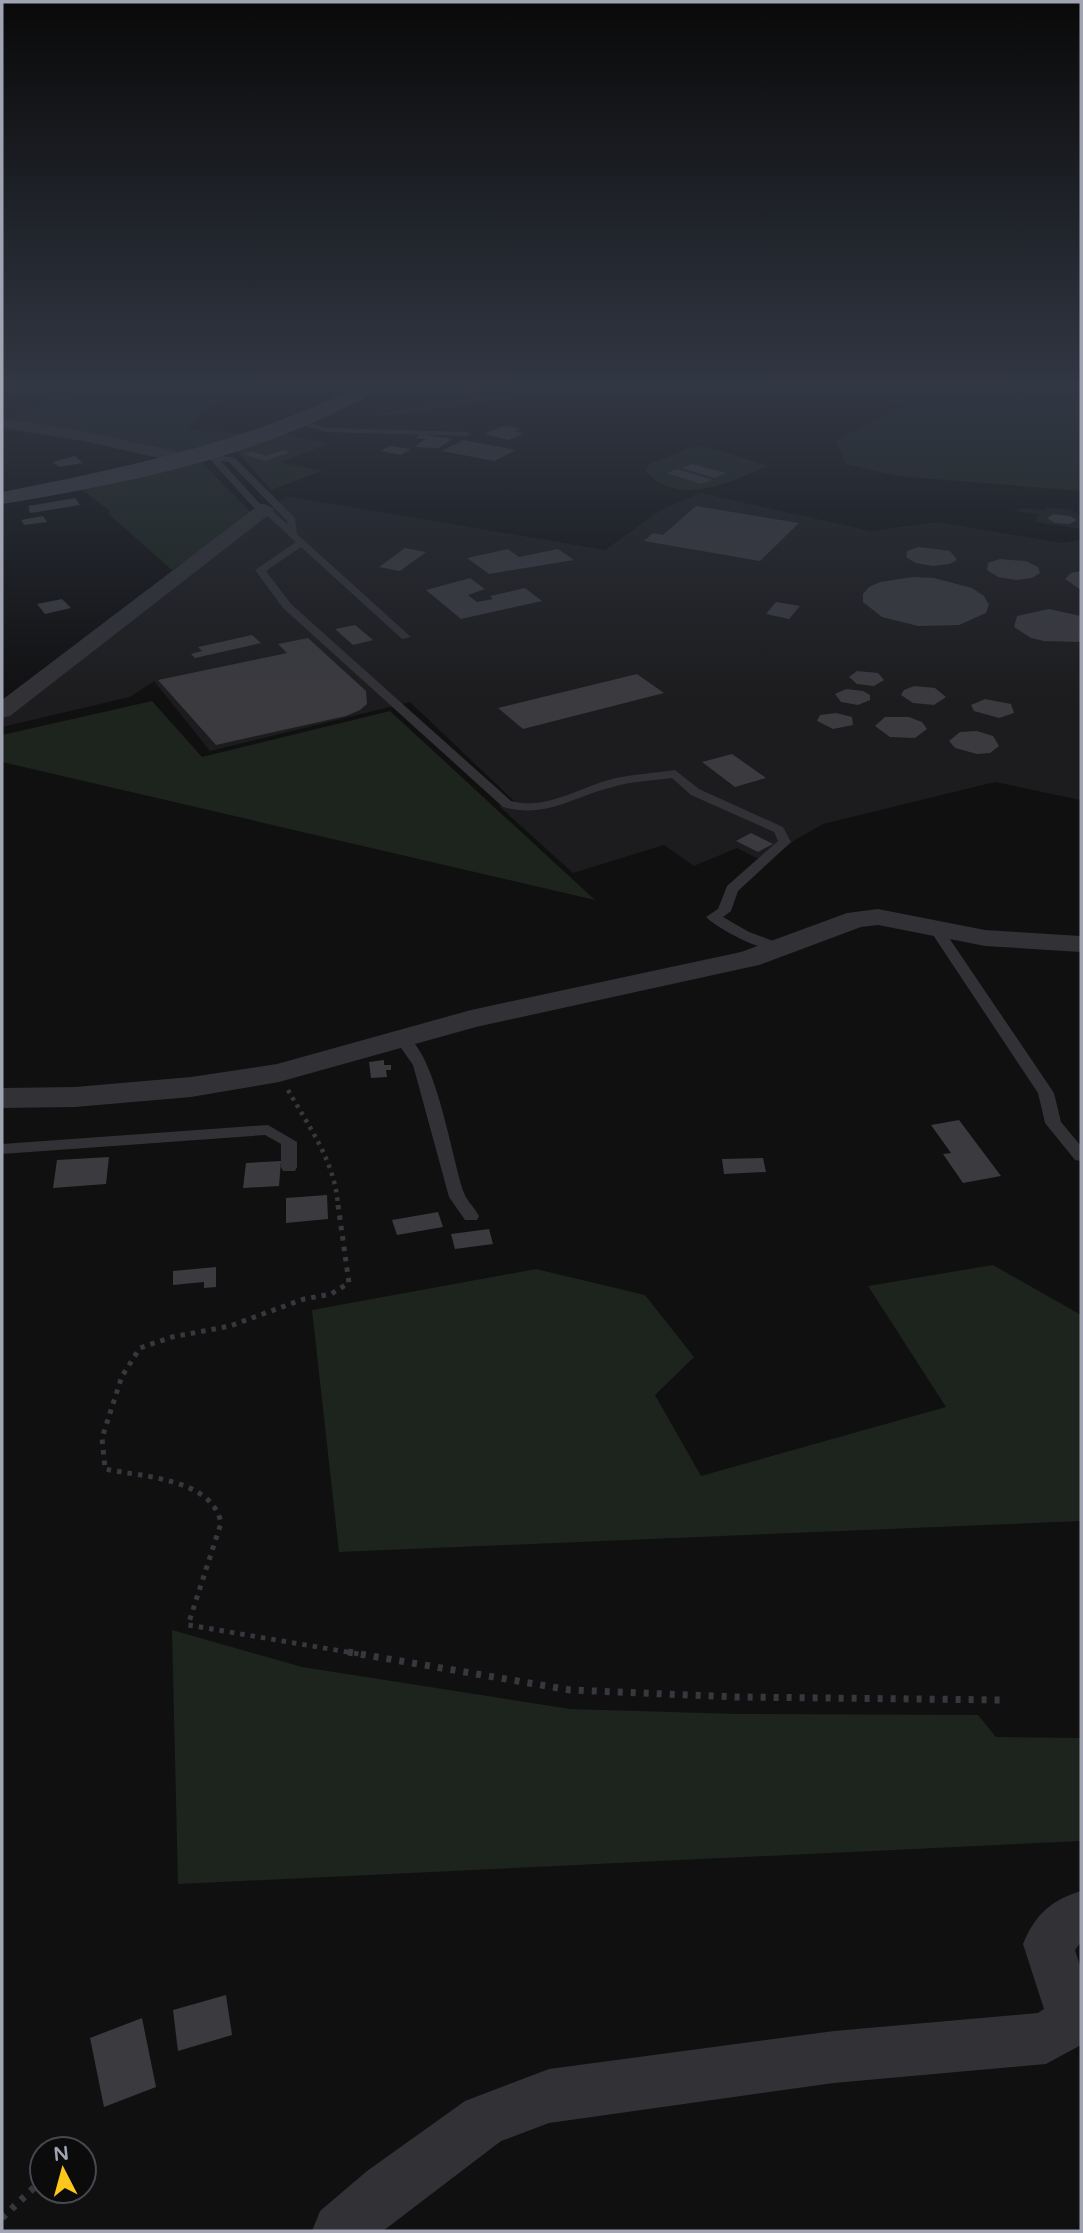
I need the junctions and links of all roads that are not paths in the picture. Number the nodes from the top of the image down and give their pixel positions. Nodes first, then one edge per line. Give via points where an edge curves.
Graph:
1 (25, 493) edge
2 (245, 493) edge
3 (265, 493) edge
4 (2, 498) edge
5 (265, 509) junction
6 (297, 540) junction
7 (406, 638) dead end
8 (2, 711) edge
9 (936, 929) junction
10 (1081, 944) edge
11 (779, 948) junction
12 (401, 1038) junction
13 (2, 1098) edge
14 (2, 1149) edge
15 (1081, 1156) edge
16 (289, 1167) dead end
17 (471, 1216) dead end
18 (1081, 1914) edge
19 (340, 2231) edge

1 - 4 street
2 - 5 lane
3 - 6 lane via 292,520
5 - 6 lane
5 - 8 street
6 - 7 lane
6 - 11 lane via 260,570 287,606 507,804 542,807 616,782 675,774 695,792 779,830 785,842 732,889 724,911 713,917
9 - 10 street via 985,938
9 - 11 street via 878,917 857,919
9 - 15 lane via 1046,1093 1053,1123
11 - 12 street via 749,960 471,1018
12 - 13 street via 279,1073 178,1088
12 - 17 lane via 421,1065 457,1197
14 - 16 lane via 268,1130 289,1142
18 - 19 street via 1069,1919 1048,1944 1073,2020 1046,2038 834,2057 549,2096 484,2120

